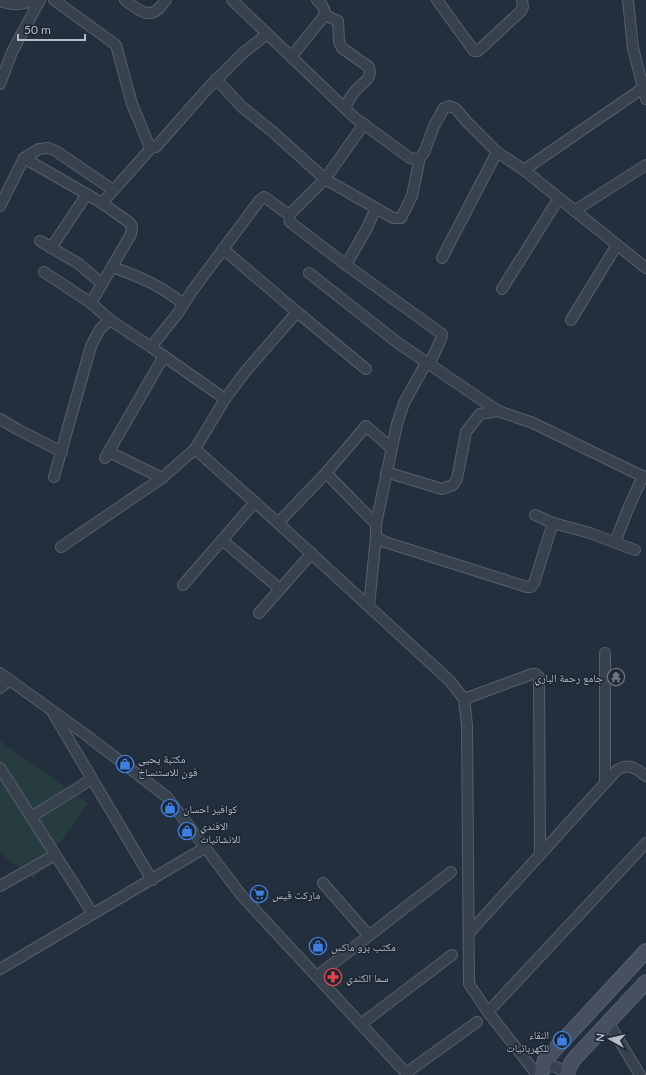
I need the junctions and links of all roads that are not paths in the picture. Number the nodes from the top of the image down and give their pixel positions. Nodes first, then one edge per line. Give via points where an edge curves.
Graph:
1 (33, 0) edge
2 (40, 0) edge
3 (54, 0) edge
4 (125, 0) edge
5 (166, 0) edge
6 (232, 0) edge
7 (317, 0) edge
8 (437, 0) edge
9 (522, 0) edge
10 (628, 0) edge
11 (0, 1) edge
12 (324, 15) junction
13 (267, 34) junction
14 (291, 57) junction
15 (3, 66) edge
16 (216, 79) junction
17 (0, 84) edge
18 (643, 88) junction
19 (646, 99) edge
20 (345, 108) junction
21 (364, 124) junction
22 (152, 147) junction
23 (497, 152) junction
24 (420, 157) junction
25 (24, 158) junction
26 (646, 165) edge
27 (524, 170) junction
28 (325, 179) junction
29 (113, 190) junction
30 (87, 194) junction
31 (559, 198) junction
32 (102, 203) junction
33 (0, 206) edge
34 (376, 208) junction
35 (574, 211) junction
36 (289, 215) junction
37 (40, 241) dead end
38 (617, 245) junction
39 (51, 248) junction
40 (223, 249) junction
41 (442, 258) dead end
42 (346, 265) junction
43 (112, 267) junction
44 (646, 268) edge
45 (44, 272) dead end
46 (310, 273) dead end
47 (102, 284) junction
48 (502, 290) dead end
49 (91, 303) junction
50 (183, 304) junction
51 (297, 312) junction
52 (110, 320) junction
53 (571, 320) dead end
54 (151, 347) junction
55 (164, 356) junction
56 (427, 364) junction
57 (366, 368) dead end
58 (225, 399) junction
59 (498, 411) junction
60 (0, 419) edge
61 (391, 448) junction
62 (195, 449) junction
63 (62, 452) junction
64 (386, 472) junction
65 (326, 473) junction
66 (54, 477) dead end
67 (644, 477) edge
68 (162, 478) junction
69 (255, 502) junction
70 (535, 515) dead end
71 (278, 523) junction
72 (552, 523) junction
73 (376, 524) junction
74 (376, 536) junction
75 (222, 540) junction
76 (615, 542) junction
77 (61, 547) dead end
78 (635, 550) dead end
79 (312, 554) junction
80 (183, 585) dead end
81 (280, 588) junction
82 (369, 606) junction
83 (259, 613) dead end
84 (605, 653) dead end
85 (0, 672) edge
86 (10, 680) junction
87 (0, 688) edge
88 (464, 699) junction
89 (51, 710) junction
90 (0, 768) edge
91 (646, 776) edge
92 (92, 779) junction
93 (605, 783) junction
94 (31, 816) junction
95 (646, 843) edge
96 (206, 847) junction
97 (55, 855) junction
98 (540, 855) junction
99 (450, 872) dead end
100 (152, 880) junction
101 (323, 883) dead end
102 (0, 886) edge
103 (93, 914) junction
104 (469, 933) junction
105 (369, 936) junction
106 (646, 950) edge
107 (452, 955) dead end
108 (0, 969) edge
109 (317, 976) junction
110 (646, 982) edge
111 (488, 1012) junction
112 (477, 1022) dead end
113 (608, 1022) junction
114 (361, 1024) junction
115 (537, 1073) edge
116 (407, 1074) edge
117 (567, 1075) edge
118 (640, 1075) edge

1 - 11 street via 25,4 12,5
2 - 15 street
3 - 22 street via 116,45 132,104
4 - 5 street via 141,12 150,14 157,11
6 - 13 street
7 - 12 street via 323,6
8 - 9 street via 474,51 478,51 522,11
10 - 18 street via 633,48
12 - 14 street
12 - 20 street via 338,21 339,42 342,48 370,71 368,79 352,94
13 - 14 street
13 - 16 street
14 - 20 street
15 - 17 street
16 - 22 street via 156,146
16 - 28 street via 242,107
18 - 19 street
18 - 27 street
20 - 21 street
21 - 24 street via 410,158
21 - 28 street
22 - 29 street
23 - 24 street via 456,109 450,106 441,111
23 - 27 street
23 - 41 street
24 - 34 street via 412,196 402,218 394,218
25 - 29 street via 39,148 51,149
25 - 30 street
25 - 33 street
26 - 35 street
27 - 31 street
28 - 34 street
28 - 36 street
29 - 32 street
30 - 32 street
30 - 39 street
31 - 35 street
31 - 48 street
32 - 43 street via 132,226 131,234
34 - 42 street
35 - 38 street
36 - 40 street via 264,197
36 - 42 street via 290,222
37 - 39 street
38 - 44 street
38 - 53 street
39 - 47 street via 79,264
40 - 50 street
40 - 51 street
42 - 56 street via 442,334
43 - 47 street
43 - 50 street via 160,286
45 - 49 street
46 - 56 street
47 - 49 street
49 - 52 street
50 - 54 street
51 - 57 street
51 - 58 street
52 - 54 street
52 - 63 street via 100,329 91,346
54 - 55 street
55 - 58 street
55 - 68 street via 107,455
56 - 59 street
56 - 61 street via 404,403
58 - 62 street
59 - 64 street via 480,414 466,432 457,479 453,485 442,489
59 - 67 street via 533,423
60 - 63 street
61 - 64 street
61 - 65 street via 366,426
62 - 68 street
62 - 69 street
63 - 66 street
64 - 73 street
65 - 71 street
65 - 73 street
67 - 76 street
68 - 77 street
69 - 71 street
69 - 75 street
70 - 72 street
71 - 79 street
72 - 74 street via 531,587 385,542
72 - 76 street
73 - 74 street
74 - 82 street
75 - 80 street
75 - 81 street
76 - 78 street
79 - 81 street
79 - 82 street
81 - 83 street
82 - 88 street via 450,682
84 - 93 street
85 - 86 street
86 - 87 street
86 - 89 street
88 - 98 street via 532,674 539,677
88 - 104 street via 467,725
89 - 92 street
89 - 96 street via 167,797
90 - 94 street
91 - 93 street via 636,768 627,766 619,769
92 - 94 street
92 - 100 street
93 - 98 street
94 - 97 street
95 - 111 street
96 - 100 street
96 - 109 street via 242,896
97 - 102 street
97 - 103 street
98 - 104 street
99 - 105 street
100 - 103 street
101 - 105 street
103 - 108 street
104 - 111 street via 469,984
105 - 109 street
106 - 115 main road via 548,1056
107 - 114 street
109 - 114 street
110 - 113 main road
111 - 115 street
112 - 116 street
113 - 117 main road via 574,1058
113 - 118 street
114 - 116 street
115 - 117 street via 548,1066 554,1066

